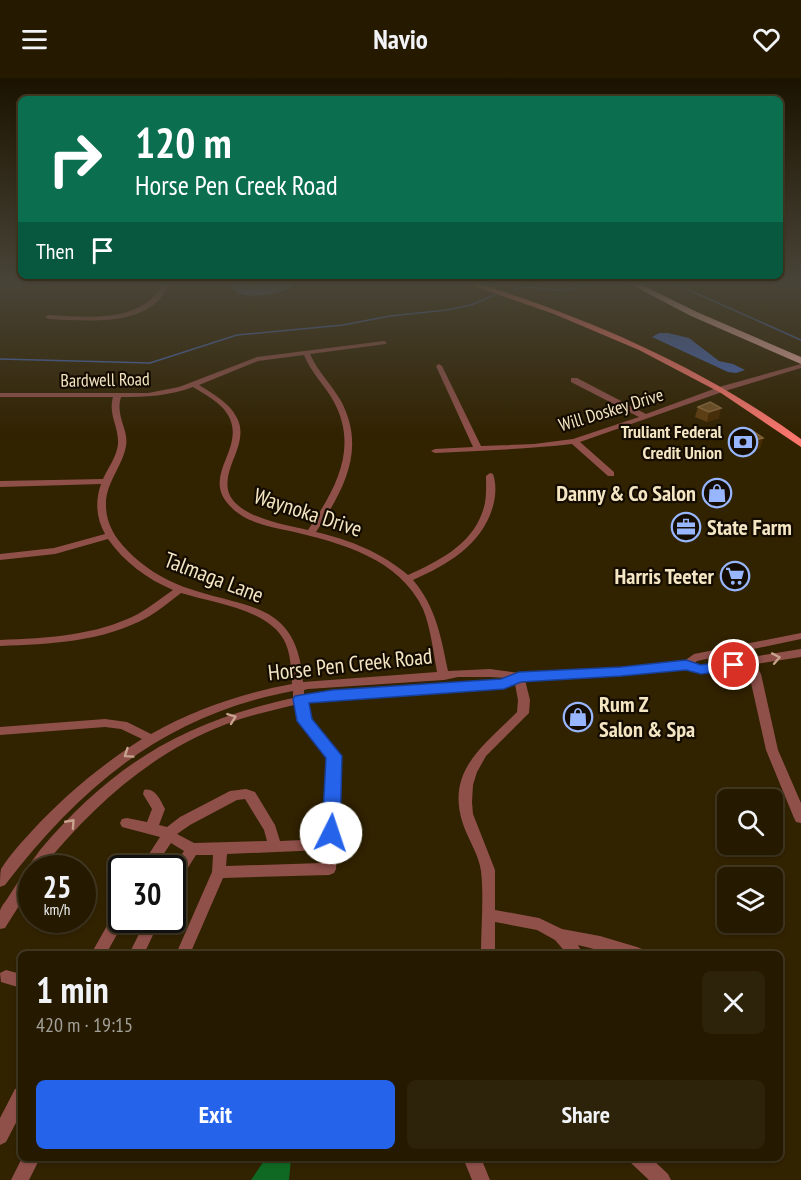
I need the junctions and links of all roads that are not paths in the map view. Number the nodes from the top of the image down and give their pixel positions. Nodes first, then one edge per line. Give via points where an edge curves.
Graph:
1 (611, 334) edge
2 (618, 334) edge
3 (624, 334) edge
4 (742, 334) edge
5 (753, 334) edge
6 (642, 342) junction
7 (384, 343) dead end
8 (306, 352) junction
9 (799, 359) edge
10 (439, 366) dead end
11 (574, 380) dead end
12 (193, 384) junction
13 (726, 388) junction
14 (0, 395) edge
15 (117, 397) junction
16 (646, 417) junction
17 (801, 435) edge
18 (574, 441) junction
19 (801, 444) edge
20 (478, 449) junction
21 (435, 451) dead end
22 (611, 474) dead end
23 (490, 476) dead end
24 (105, 481) junction
25 (0, 484) edge
26 (311, 533) junction
27 (109, 536) junction
28 (0, 557) edge
29 (407, 579) junction
30 (180, 589) junction
31 (801, 636) edge
32 (0, 643) edge
33 (743, 649) junction
34 (801, 653) edge
35 (750, 663) junction
36 (686, 665) junction
37 (444, 676) junction
38 (519, 677) junction
39 (299, 693) junction
40 (0, 730) edge
41 (152, 739) junction
42 (149, 794) dead end
43 (801, 818) edge
44 (127, 823) dead end
45 (151, 829) junction
46 (170, 838) junction
47 (330, 844) junction
48 (275, 845) junction
49 (192, 849) junction
50 (220, 849) junction
51 (45, 855) edge
52 (157, 855) edge
53 (186, 858) edge
54 (219, 872) junction
55 (0, 880) edge
56 (18, 894) edge
57 (489, 915) junction
58 (0, 923) edge
59 (110, 933) edge
60 (146, 933) edge
61 (560, 935) junction
62 (100, 951) edge
63 (138, 951) edge
64 (184, 951) edge
65 (488, 951) edge
66 (573, 951) edge
67 (627, 951) edge
68 (18, 1101) edge
69 (0, 1136) edge
70 (30, 1161) edge
71 (473, 1161) edge
72 (641, 1161) edge
73 (20, 1180) edge
74 (481, 1180) edge
75 (662, 1180) edge

1 - 13 main road
2 - 6 main road
3 - 6 main road
4 - 9 highway
5 - 9 highway
6 - 13 main road
7 - 8 street, Bardwell Road
8 - 12 street, Bardwell Road via 256,358
8 - 26 street via 345,415 350,442 339,488
9 - 13 street, Will Doskey Drive
10 - 20 street
11 - 16 street
12 - 15 street, Bardwell Road via 148,395
12 - 26 street, Waynoka Drive via 223,403 235,420 236,446 221,482 224,495 255,520
13 - 16 street, Will Doskey Drive
13 - 17 main road
13 - 19 main road
14 - 15 street, Bardwell Road
15 - 24 street, Talmaga Lane via 114,411 123,443
16 - 18 street, Will Doskey Drive
18 - 20 street, Will Doskey Drive
18 - 22 street
20 - 21 street, Will Doskey Drive
23 - 29 street via 491,505 473,537 436,567
24 - 25 street
24 - 27 street, Talmaga Lane via 102,513
26 - 29 street, Waynoka Drive via 362,549
27 - 28 street via 55,551
27 - 30 street, Talmaga Lane via 136,566
29 - 37 street, Waynoka Drive via 428,610
30 - 32 street via 138,618 101,633
30 - 39 street, Talmaga Lane via 244,608 282,629 292,649
31 - 33 street, Horse Pen Creek Road
33 - 35 street
33 - 36 street, Horse Pen Creek Road via 694,658
35 -> 34 street, Horse Pen Creek Road
35 - 36 street, Horse Pen Creek Road via 701,669
35 - 43 street via 772,750
36 - 38 street, Horse Pen Creek Road
37 - 38 street, Horse Pen Creek Road via 503,673
37 - 39 street, Horse Pen Creek Road
38 - 39 street, Horse Pen Creek Road via 504,684 332,695
38 - 57 street via 523,713 479,755 466,791 465,811 488,870
39 - 41 street, Horse Pen Creek Road via 256,695 216,708
39 - 47 street, Talmaga Lane via 304,721 334,756
51 -> 39 street, Horse Pen Creek Road via 81,811 151,756 192,733
40 - 41 street via 105,723 123,725
41 -> 55 street, Horse Pen Creek Road via 68,800
42 - 45 street via 159,809
44 - 45 street
45 - 46 street
46 - 48 street via 174,829 194,814 246,794 270,829
46 - 49 street
46 - 52 street
47 - 48 street
47 - 54 street, Talmaga Lane via 329,869
48 - 50 street
49 - 50 street
49 - 53 street
50 - 54 street
54 - 64 street
56 - 58 street, Horse Pen Creek Road
57 - 61 street via 539,924
57 - 65 street
59 - 62 street
60 - 63 street
61 - 66 street
61 - 67 street
68 - 69 street
70 - 73 street
71 - 74 street
72 - 75 street

